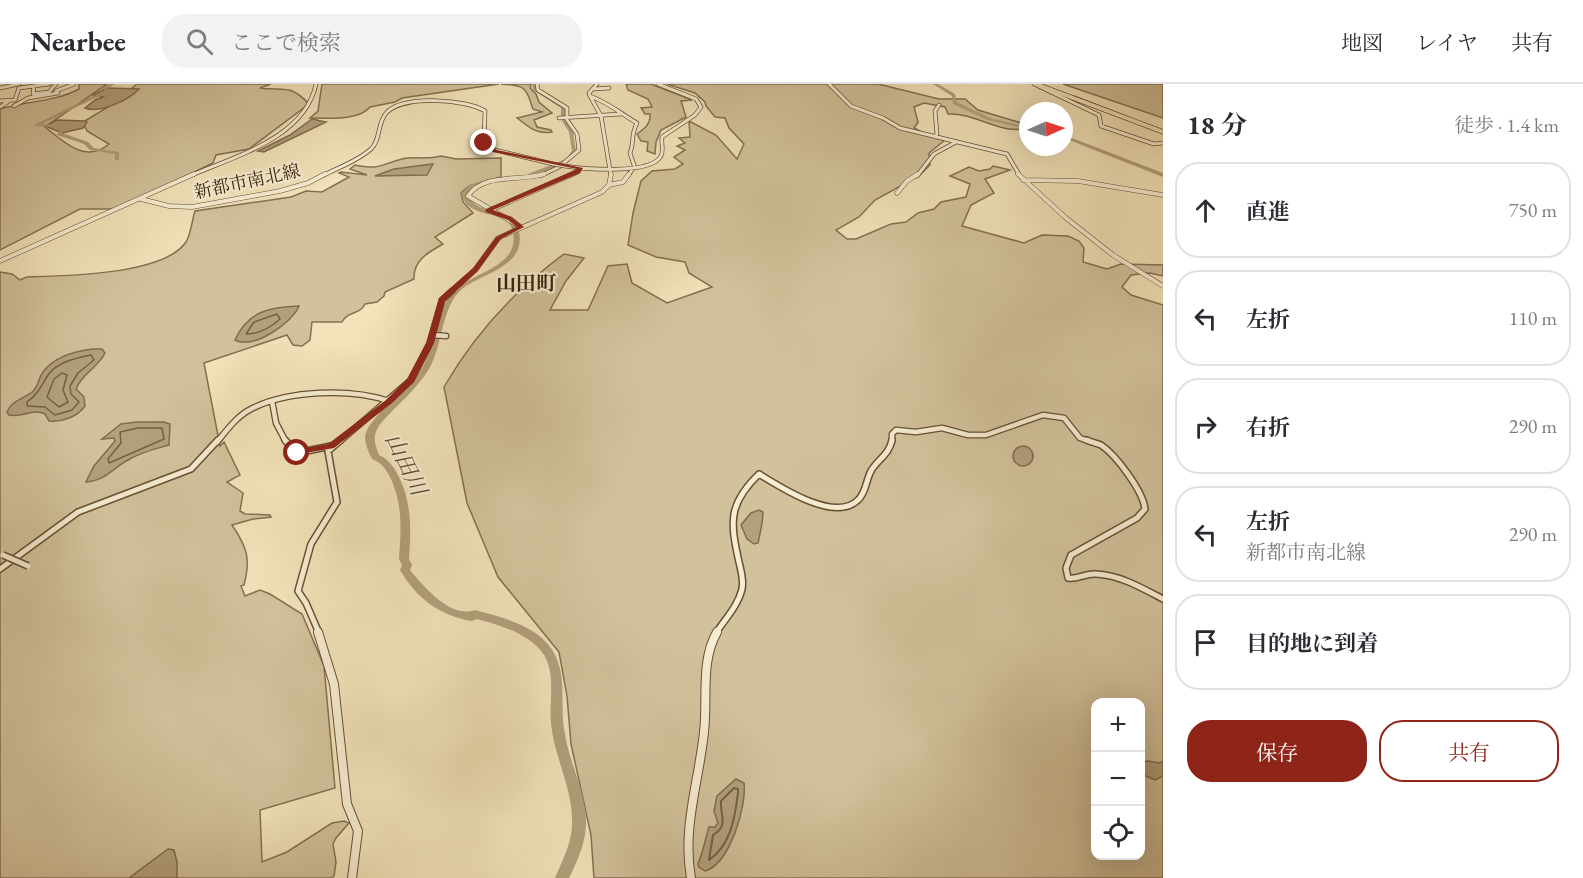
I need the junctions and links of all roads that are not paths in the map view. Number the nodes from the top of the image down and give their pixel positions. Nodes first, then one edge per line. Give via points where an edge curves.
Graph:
1 (1, 84) edge
2 (49, 84) edge
3 (56, 84) edge
4 (74, 84) edge
5 (316, 84) edge
6 (537, 84) edge
7 (597, 84) edge
8 (658, 84) edge
9 (829, 84) edge
10 (1035, 84) edge
11 (18, 85) edge
12 (34, 86) junction
13 (610, 86) edge
14 (594, 89) junction
15 (0, 90) edge
16 (614, 90) dead end
17 (590, 96) junction
18 (10, 100) junction
19 (0, 101) edge
20 (939, 105) dead end
21 (14, 106) dead end
22 (0, 107) edge
23 (621, 114) junction
24 (566, 117) junction
25 (601, 117) junction
26 (559, 118) dead end
27 (1163, 132) edge
28 (935, 137) junction
29 (956, 141) junction
30 (1163, 143) edge
31 (634, 165) dead end
32 (580, 168) junction
33 (556, 169) junction
34 (609, 169) junction
35 (632, 171) dead end
36 (568, 176) junction
37 (1023, 180) junction
38 (609, 185) junction
39 (897, 193) dead end
40 (1163, 195) edge
41 (141, 199) junction
42 (488, 211) junction
43 (519, 228) junction
44 (0, 261) edge
45 (1163, 286) edge
46 (433, 335) junction
47 (446, 336) dead end
48 (272, 401) junction
49 (389, 402) junction
50 (331, 446) junction
51 (3, 555) dead end
52 (28, 566) dead end
53 (0, 568) edge
54 (1163, 599) edge
55 (352, 878) edge
56 (691, 878) edge

1 - 15 street
2 - 12 street
3 - 12 street via 49,92 33,94
4 - 21 street
5 - 41 street via 310,107 287,130
6 - 24 street via 538,90 565,106
7 - 14 street
8 - 34 street, 新都市南北線 via 696,99 701,107 698,115 662,137 662,153 657,161
9 - 28 street via 851,106 900,128
10 - 27 main road
10 - 30 street via 1099,115 1101,126 1154,144
11 - 12 street
11 - 15 street
11 - 18 street via 17,98
13 - 14 street
13 - 16 street
14 - 17 street
17 - 23 street
17 - 25 street
18 - 19 street
18 - 22 street
20 - 28 street via 935,111
23 - 25 street
23 - 31 street via 638,124 631,134
24 - 25 street
24 - 26 street
24 - 33 street via 577,134 579,150
25 - 34 street
28 - 29 street
29 - 37 street via 1005,153
29 - 39 street via 934,154
32 - 34 street, 新都市南北線
32 - 36 street
32 - 41 street, 新都市南北線, bridge via 487,147 485,111 478,105 413,103 387,113 369,151 300,186 197,206 174,207
33 - 36 street via 570,171
33 - 42 street via 474,188 468,196
34 - 38 street
35 - 38 street via 622,182
36 - 42 street
37 - 40 street via 1078,181
37 - 45 street via 1113,255
38 - 43 street via 578,204
41 - 44 street
42 - 43 street via 510,219
43 - 46 street via 498,238 475,270 442,300
46 - 47 street
46 - 49 street via 411,380
48 - 49 street via 360,393
48 - 50 street via 277,425 297,453
48 - 53 street via 241,415 191,469 78,512
49 - 50 street
50 - 55 street via 328,460 337,502 311,544 298,591 322,643 334,684 343,781 358,831
51 - 52 street, bridge
54 - 56 street via 1096,573 1068,578 1066,568 1071,555 1137,518 1145,509 1144,500 1115,457 1100,445 1080,438 1064,418 1043,415 974,436 942,428 916,432 896,429 888,455 870,472 866,491 848,507 832,507 794,494 759,474 743,489 732,510 731,529 742,590 711,644 705,670 704,735 687,831

